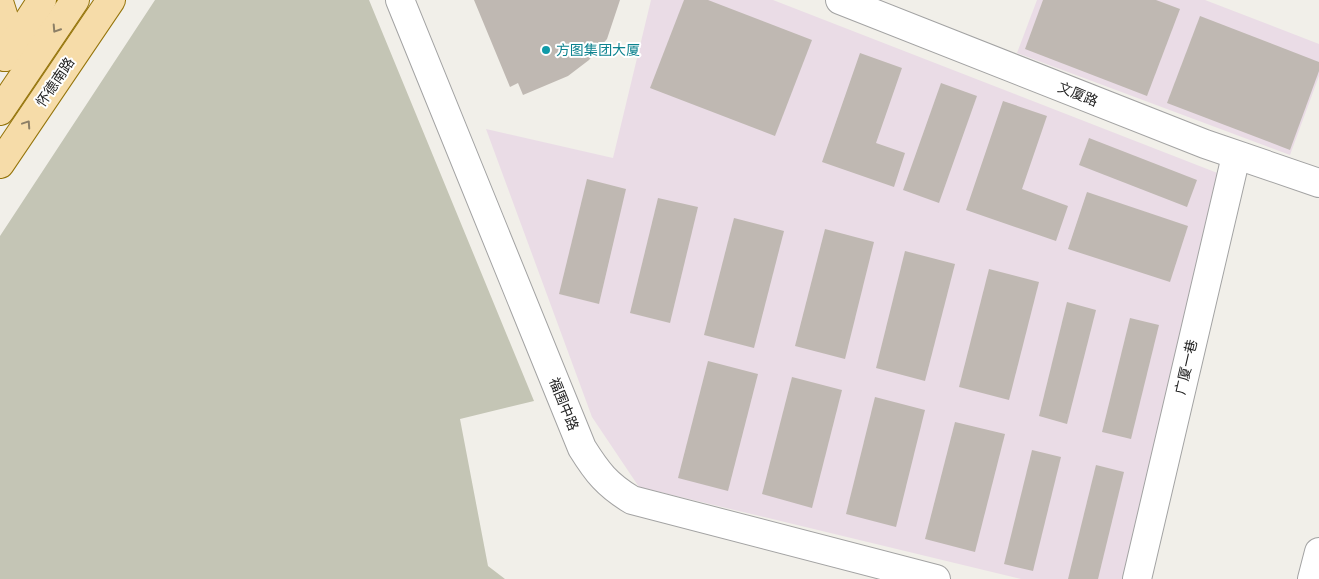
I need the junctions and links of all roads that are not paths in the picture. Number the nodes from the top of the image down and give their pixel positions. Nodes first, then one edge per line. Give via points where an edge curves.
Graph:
1 (42, 0) edge
2 (75, 0) edge
3 (96, 0) edge
4 (111, 0) edge
5 (400, 0) edge
6 (840, 0) edge
7 (0, 5) edge
8 (90, 31) junction
9 (2, 61) edge
10 (0, 111) edge
11 (1236, 156) junction
12 (0, 164) edge
13 (1319, 183) edge
14 (1319, 552) edge
15 (936, 579) edge
16 (1137, 579) edge
17 (1312, 579) edge

1 - 9 main road
2 -> 10 main road, 怀德南路
3 - 8 main road via 96,17
4 - 8 main road, 怀德南路
5 - 15 street, 福围中路 via 582,448 597,473 612,488 632,500
6 - 11 street, 文厦路
7 - 9 main road via 7,27
12 -> 8 main road, 怀德南路
11 - 13 street, 文厦路
11 - 16 street, 广厦一巷
14 - 17 street

